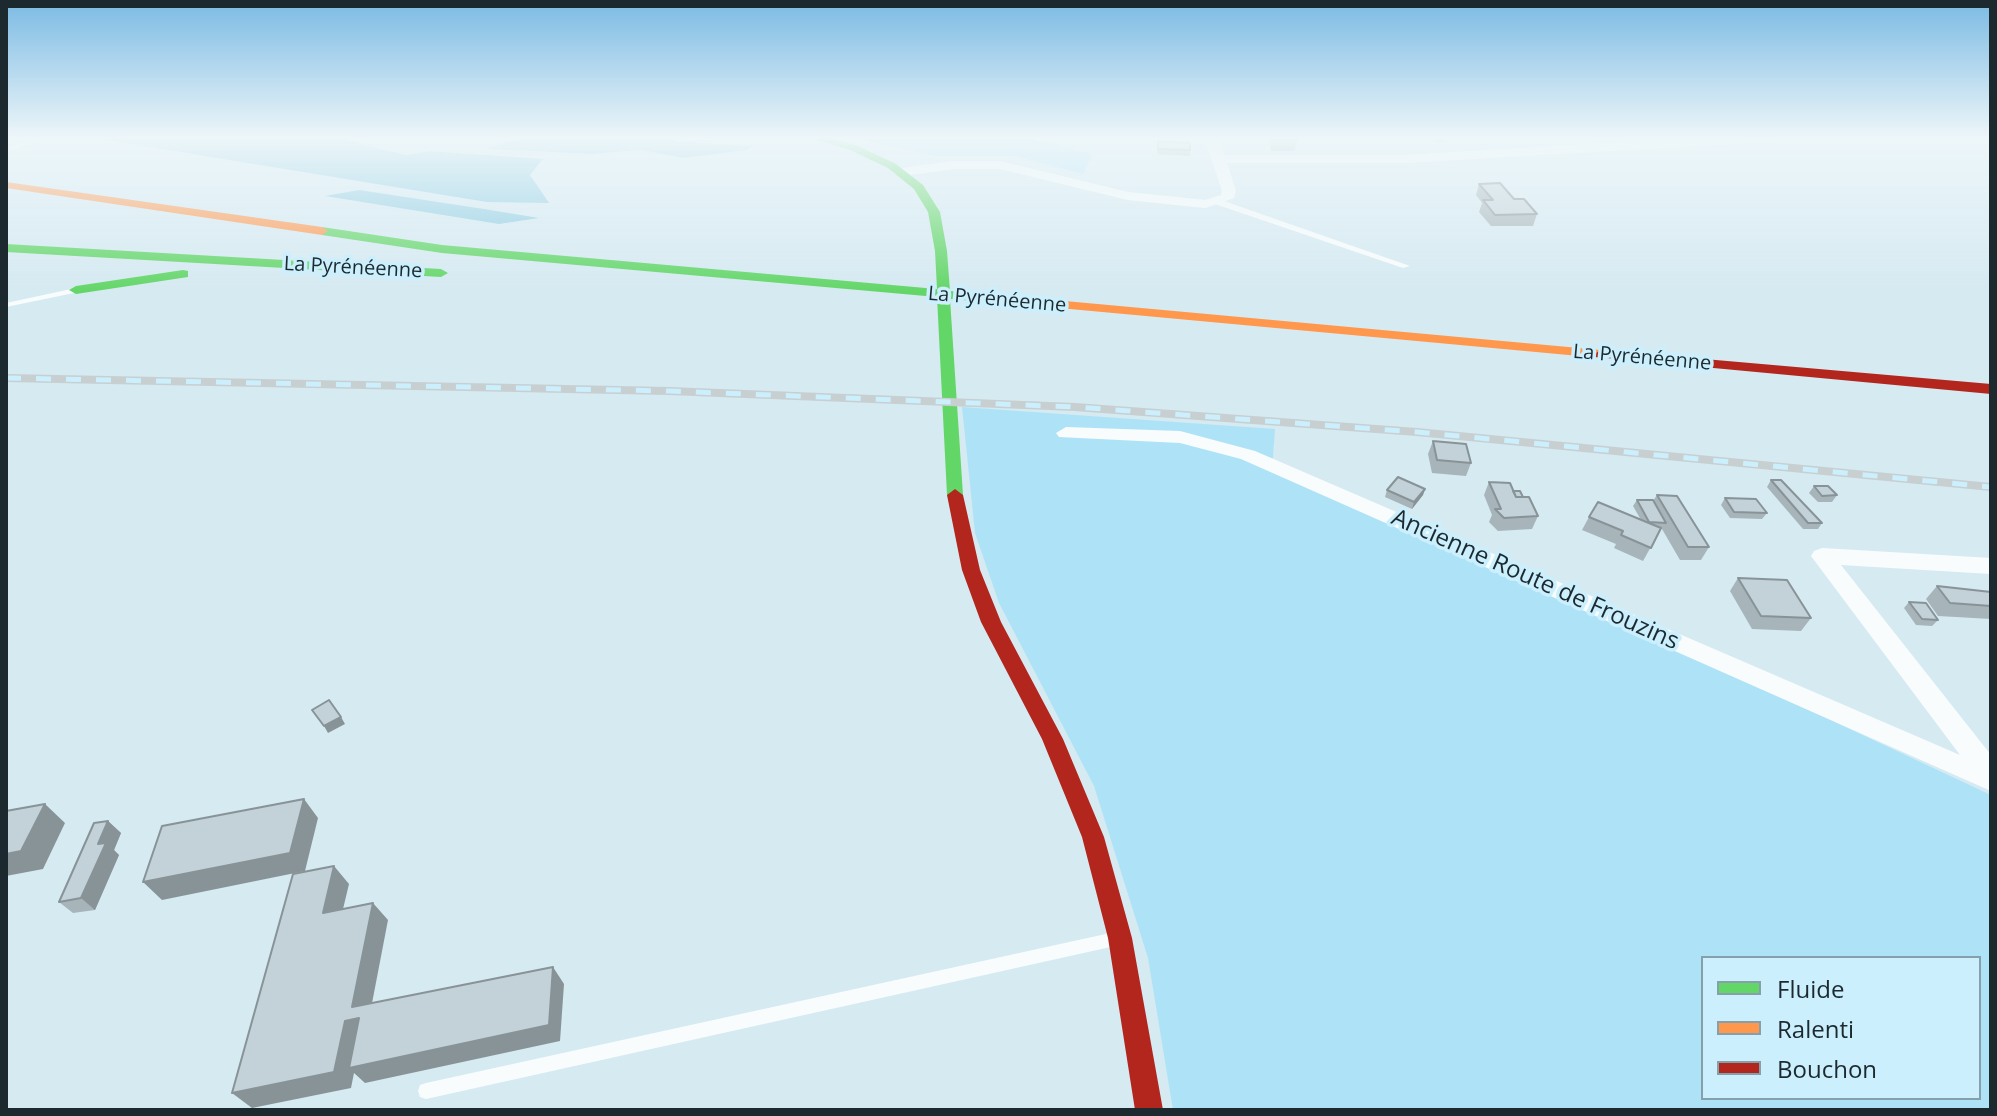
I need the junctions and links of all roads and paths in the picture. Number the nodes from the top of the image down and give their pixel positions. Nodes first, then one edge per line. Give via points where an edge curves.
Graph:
1 (27, 188) edge
2 (920, 188) edge
3 (1095, 188) edge
4 (1228, 188) edge
5 (1218, 202) junction
6 (6, 248) edge
7 (279, 263) junction
8 (1406, 266) dead end
9 (455, 274) dead end
10 (76, 290) joint
11 (6, 305) edge
12 (925, 312) dead end
13 (956, 315) dead end
14 (1991, 389) edge
15 (1066, 433) dead end
16 (1991, 566) edge
17 (1991, 778) edge
18 (1120, 938) junction
19 (426, 1091) dead end
20 (1149, 1110) edge

1 - 14 main road, La Pyrénéenne via 442,249
2 - 18 main road via 931,202 941,251 951,440 958,512 971,570 991,622 1069,775 1093,837
3 - 5 street via 1128,196
4 - 5 street via 1227,198
5 - 8 lane
6 - 7 main road, La Pyrénéenne
7 - 9 main road, La Pyrénéenne
7 - 10 main road
10 - 11 lane
12 - 13 main road, La Pyrénéenne
15 - 17 street, Ancienne Route de Frouzins via 1180,437 1248,455
16 - 17 street via 1822,556
18 - 19 lane
18 - 20 main road

